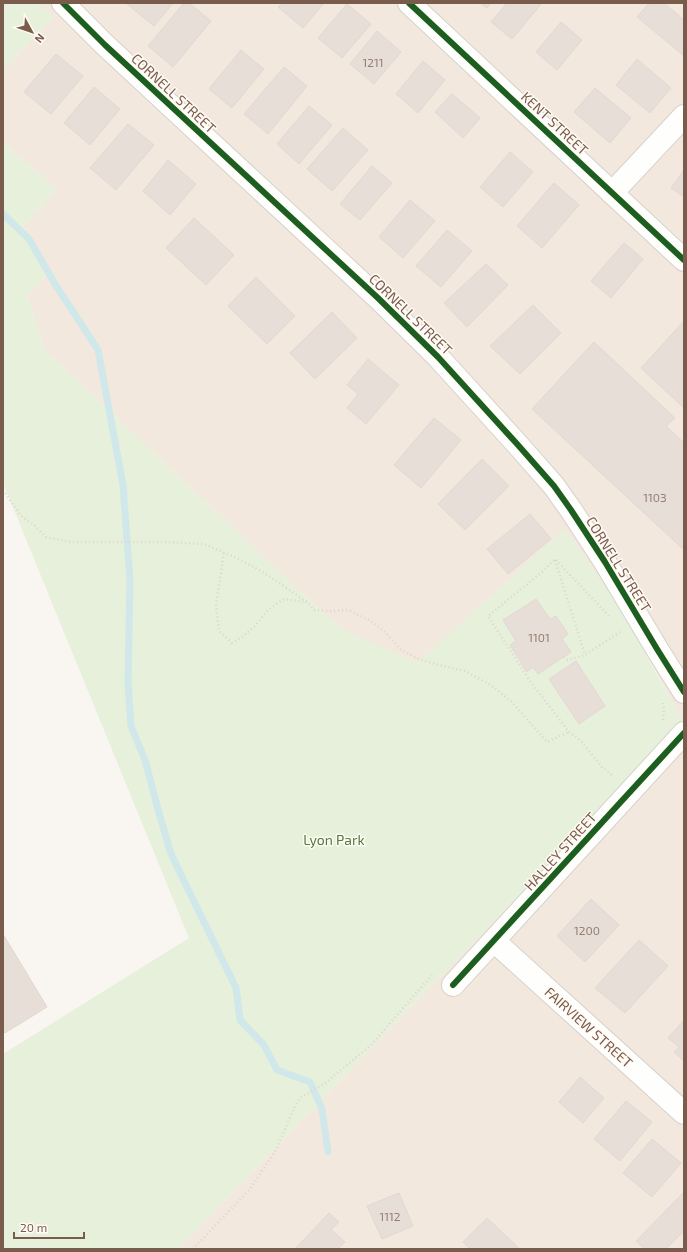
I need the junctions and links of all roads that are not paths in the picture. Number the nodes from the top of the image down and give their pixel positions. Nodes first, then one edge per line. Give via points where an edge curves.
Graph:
1 (63, 3) edge
2 (409, 3) edge
3 (684, 116) edge
4 (612, 193) junction
5 (684, 260) edge
6 (684, 692) edge
7 (684, 733) edge
8 (494, 941) junction
9 (453, 985) road end
10 (684, 1113) edge

1 - 6 street, CORNELL STREET via 378,298 438,357 512,439 554,486 571,510 606,562
2 - 4 street, KENT STREET
3 - 4 street
4 - 5 street, KENT STREET
7 - 8 street, HALLEY STREET
8 - 9 street, HALLEY STREET
8 - 10 street, FAIRVIEW STREET

